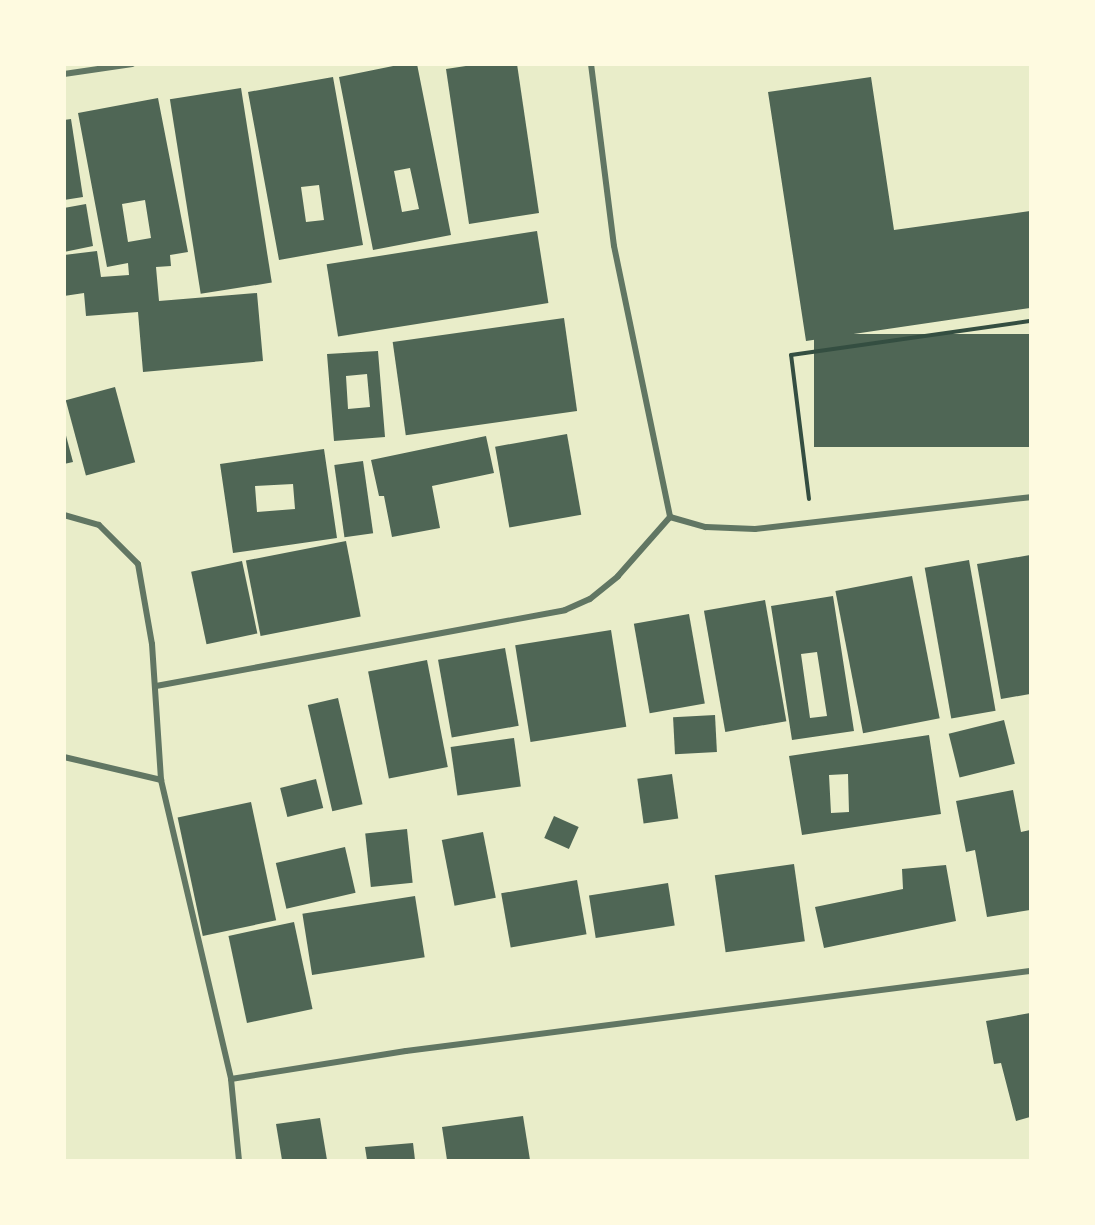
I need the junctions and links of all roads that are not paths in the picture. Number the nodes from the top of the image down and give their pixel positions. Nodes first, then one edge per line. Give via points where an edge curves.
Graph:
1 (132, 64) edge
2 (591, 64) edge
3 (64, 74) edge
4 (1030, 497) edge
5 (64, 515) edge
6 (670, 517) junction
7 (156, 686) junction
8 (64, 757) edge
9 (160, 780) junction
10 (1030, 971) edge
11 (231, 1079) junction
12 (239, 1161) edge

1 - 3 street
2 - 6 street via 614,246
4 - 6 street via 755,530 706,527
5 - 7 street via 99,525 138,564
6 - 7 street via 618,576 590,599 565,610
7 - 9 street
8 - 9 street
9 - 11 street
10 - 11 street via 406,1051
11 - 12 street

